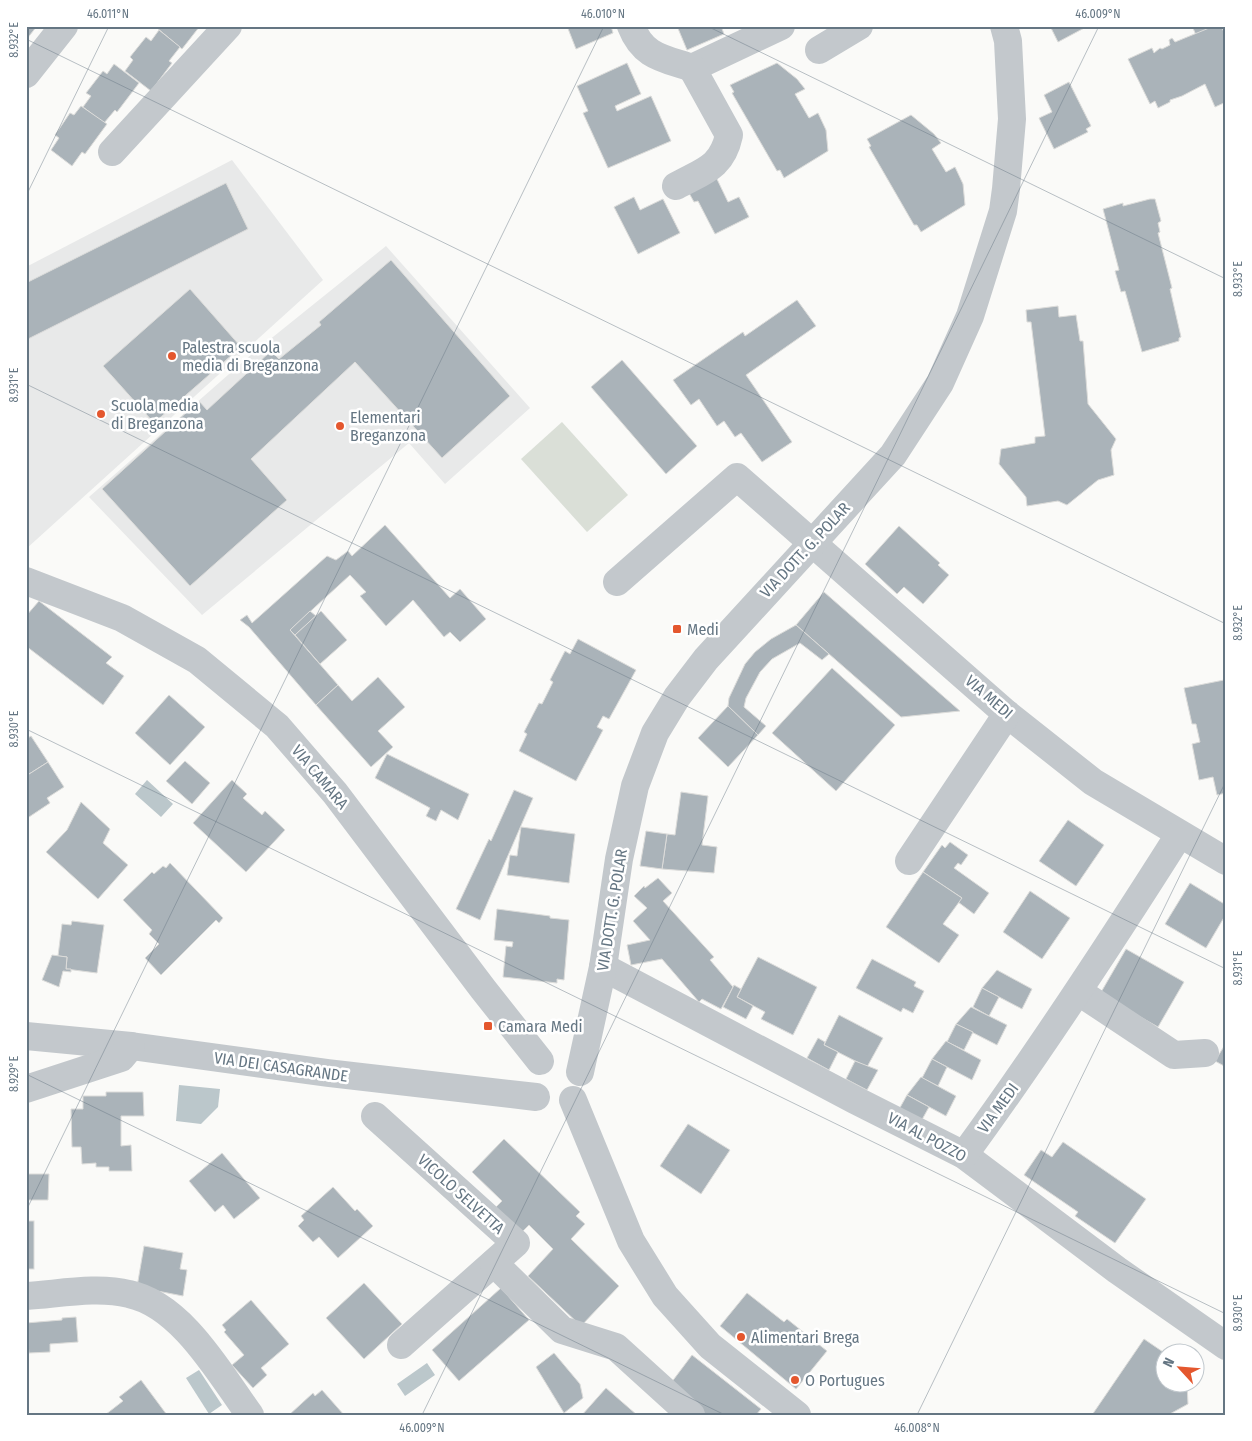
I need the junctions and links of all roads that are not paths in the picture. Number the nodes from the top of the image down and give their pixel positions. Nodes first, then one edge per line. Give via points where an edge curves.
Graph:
1 (64, 26) edge
2 (228, 26) edge
3 (630, 26) edge
4 (781, 26) edge
5 (859, 26) edge
6 (1004, 26) edge
7 (819, 50) dead end
8 (692, 68) junction
9 (26, 74) edge
10 (112, 152) dead end
11 (676, 186) dead end
12 (813, 542) junction
13 (26, 581) edge
14 (618, 582) dead end
15 (1007, 714) junction
16 (1179, 835) junction
17 (909, 861) dead end
18 (1226, 861) edge
19 (603, 967) junction
20 (1079, 992) junction
21 (26, 1036) edge
22 (131, 1046) junction
23 (1205, 1052) dead end
24 (540, 1061) junction
25 (580, 1072) junction
26 (26, 1090) edge
27 (536, 1097) junction
28 (573, 1100) junction
29 (375, 1116) dead end
30 (964, 1155) junction
31 (494, 1263) junction
32 (26, 1296) edge
33 (402, 1345) dead end
34 (1226, 1346) edge
35 (790, 1413) edge
36 (250, 1415) edge
37 (691, 1415) edge

1 - 9 street
2 - 10 street
3 - 8 street via 637,41 654,55
4 - 8 street
5 - 7 street
6 - 12 street, VIA DOTT. G. POLAR via 1008,41 1012,119 1006,188 1003,211 970,316 940,383 893,455
8 - 11 street via 729,135 725,151 716,164
12 - 14 street, VIA MEDI via 736,477
12 - 15 street, VIA MEDI
12 - 19 street, VIA DOTT. G. POLAR via 706,659 655,733 635,786 627,822
13 - 24 street, VIA CAMARA via 122,618 197,660 278,726 335,793
15 - 16 street, VIA MEDI via 1093,782
15 - 17 street
16 - 18 street, VIA MEDI
16 - 20 street, VIA MEDI
19 - 25 street, VIA DOTT. G. POLAR
19 - 30 street, VIA AL POZZO
20 - 23 street via 1174,1055
20 - 30 street, VIA MEDI
21 - 22 street, VIA DEI CASAGRANDE
22 - 26 street via 121,1058
22 - 27 street, VIA DEI CASAGRANDE
24 - 25 street via 555,1055 563,1056
24 - 27 street via 531,1082
25 - 28 street via 581,1087
27 - 28 street via 558,1106
28 - 35 street via 631,1241 665,1296 710,1346
29 - 31 street, VICOLO SELVETTA via 516,1243
30 - 34 street, VIA AL POZZO via 1117,1270
31 - 33 street
31 - 37 street via 562,1330 616,1347
32 - 36 street via 110,1291 135,1296 157,1306 176,1319 193,1338

